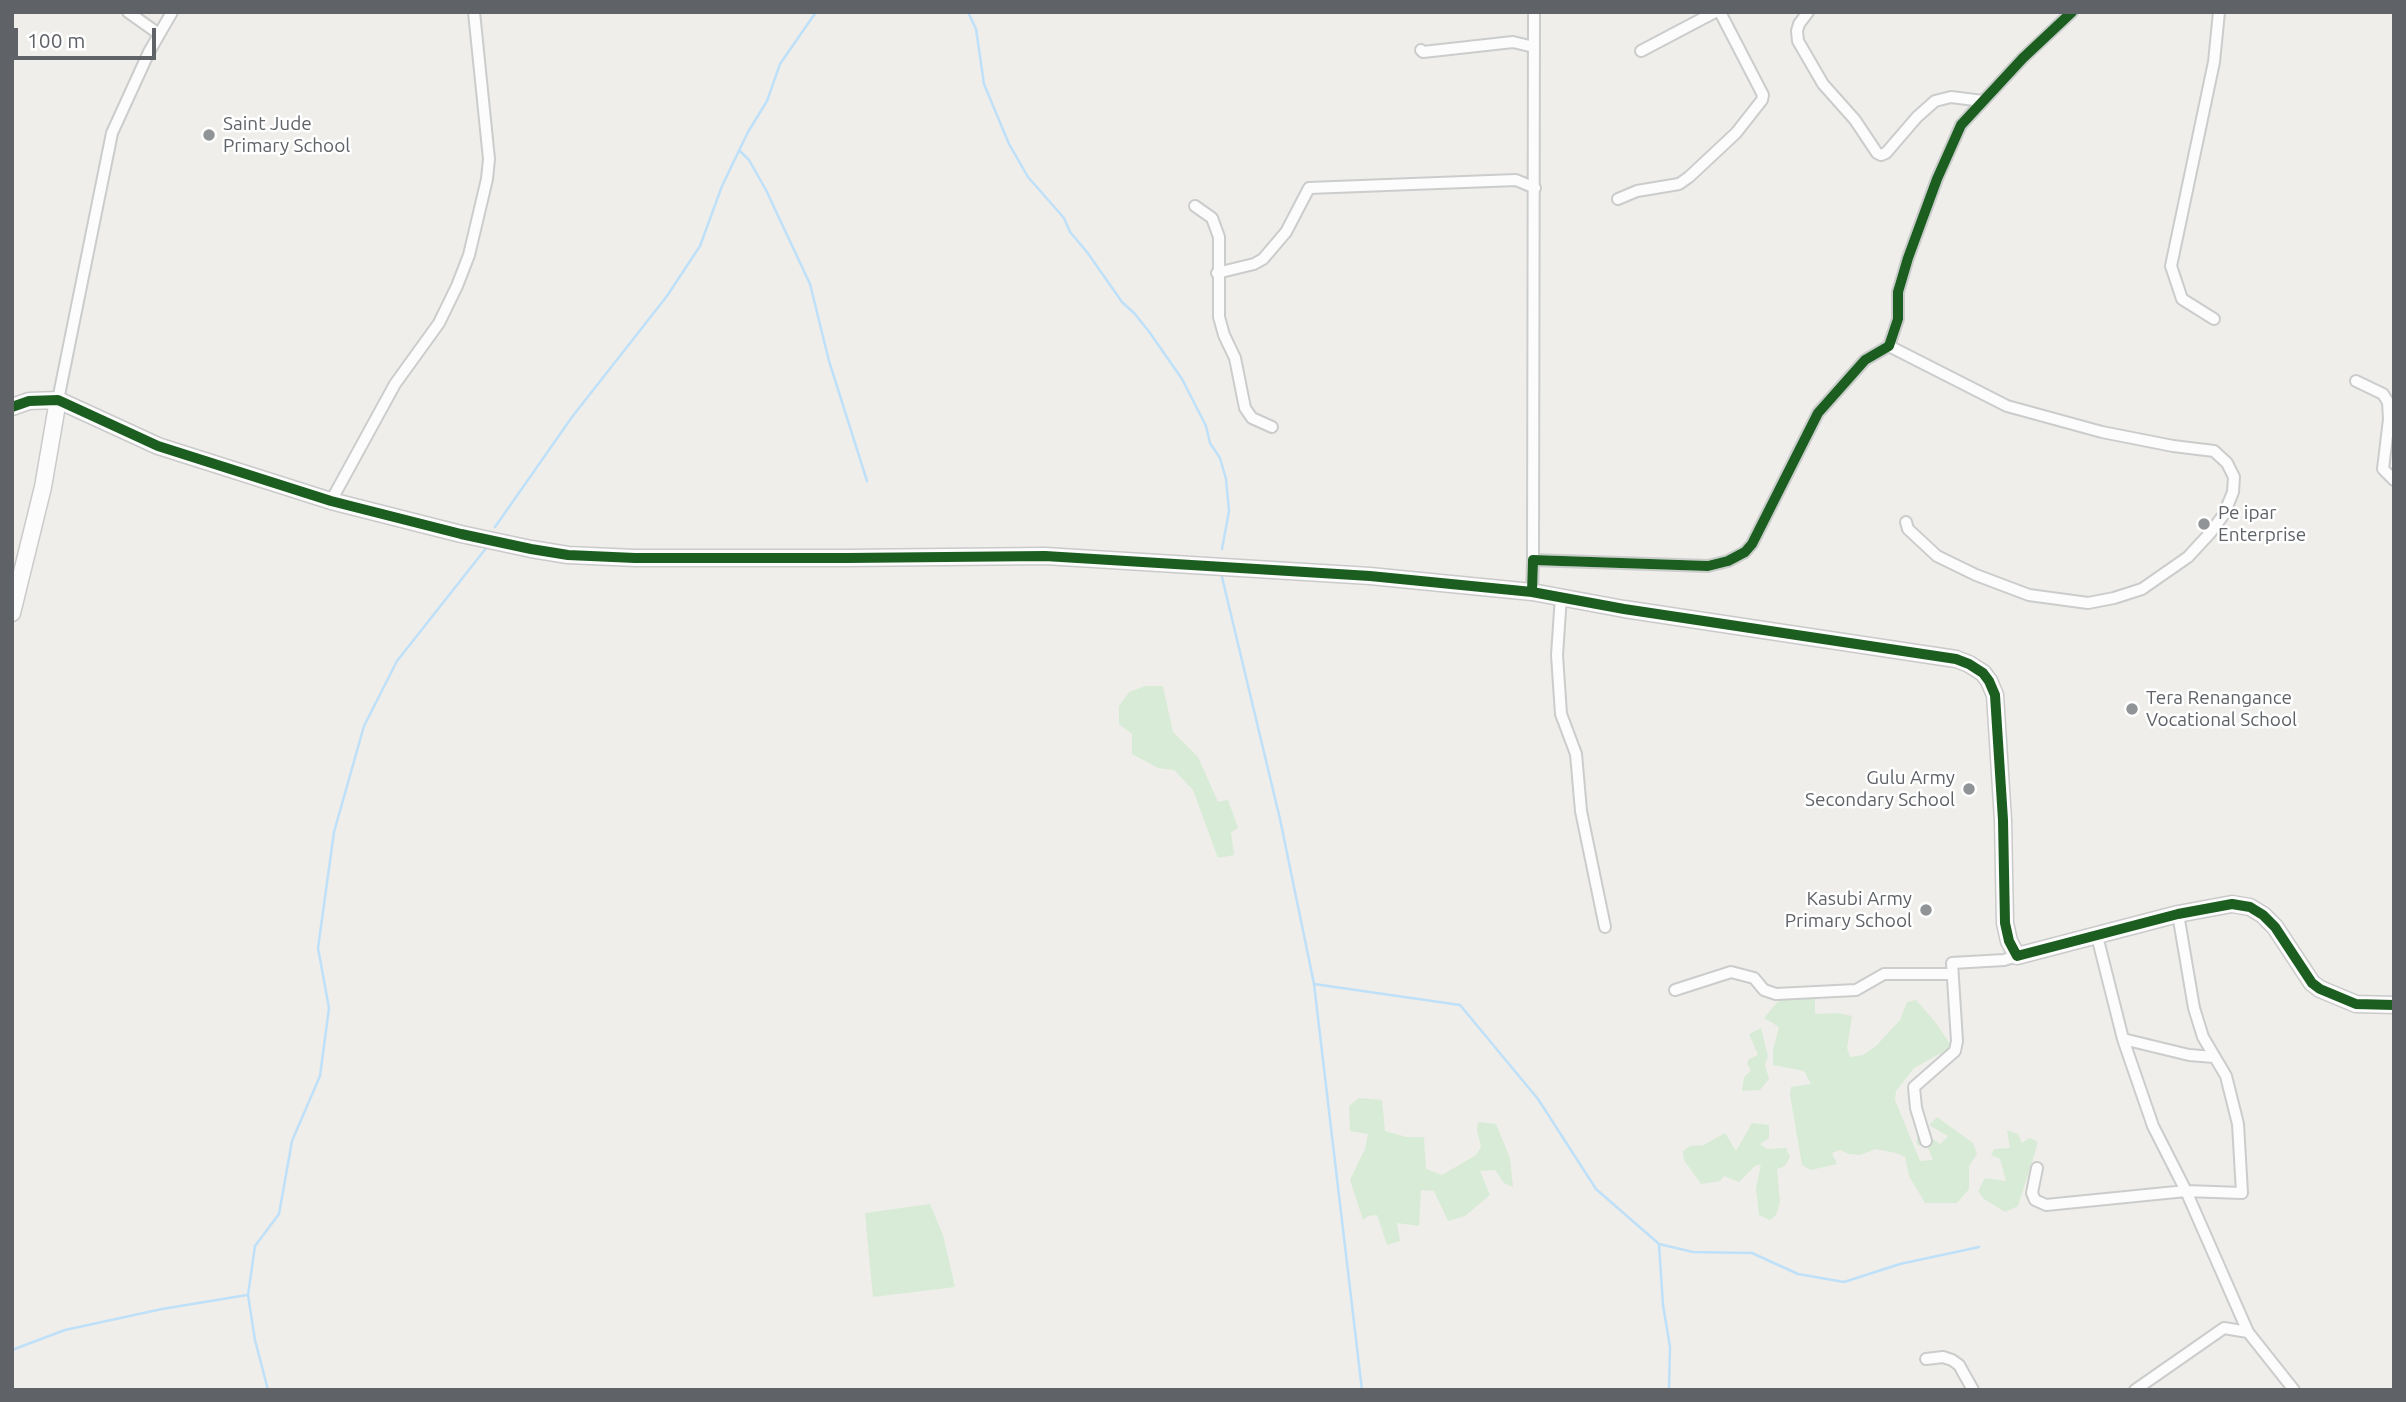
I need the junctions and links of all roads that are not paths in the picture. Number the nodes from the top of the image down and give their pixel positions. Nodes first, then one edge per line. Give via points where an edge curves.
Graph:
1 (128, 12) edge
2 (172, 12) edge
3 (474, 12) edge
4 (1534, 12) edge
5 (1718, 12) edge
6 (1808, 12) edge
7 (2072, 12) edge
8 (2219, 12) edge
9 (159, 34) junction
10 (1534, 47) junction
11 (1421, 50) dead end
12 (1641, 51) dead end
13 (1983, 101) junction
14 (1535, 188) junction
15 (1618, 199) dead end
16 (1195, 206) dead end
17 (1217, 273) junction
18 (2214, 320) dead end
19 (1889, 346) junction
20 (2357, 381) dead end
21 (58, 400) junction
22 (12, 407) edge
23 (1272, 427) dead end
24 (2394, 480) edge
25 (331, 501) junction
26 (1906, 522) dead end
27 (1533, 561) junction
28 (1532, 592) junction
29 (1561, 596) junction
30 (12, 613) edge
31 (2178, 914) junction
32 (1605, 926) dead end
33 (2097, 936) junction
34 (2017, 956) junction
35 (1952, 974) junction
36 (1675, 990) dead end
37 (2394, 1005) edge
38 (2123, 1039) junction
39 (2214, 1057) junction
40 (1926, 1142) dead end
41 (2037, 1168) dead end
42 (2186, 1191) junction
43 (2242, 1314) junction
44 (2224, 1328) junction
45 (2248, 1332) junction
46 (1926, 1359) dead end
47 (1973, 1390) edge
48 (2135, 1390) edge
49 (2294, 1390) edge

1 - 9 street
2 - 9 street
3 - 25 street via 489,159 468,255 439,323 395,384
4 - 10 street
5 - 12 street
5 - 15 street via 1763,94 1762,100 1736,133 1679,184
6 - 13 street via 1797,31 1798,41 1823,84 1877,153 1886,153 1935,101 1951,97
7 - 13 street
8 - 18 street via 2214,62 2172,266 2182,299
9 - 21 street via 108,146
10 - 11 street via 1513,42
10 - 14 street
13 - 19 street via 1961,125 1937,179 1898,292 1898,319
14 - 17 street via 1516,180 1309,188 1286,232 1262,259
14 - 27 street
16 - 17 street via 1212,218 1219,237
17 - 23 street via 1220,324 1235,358 1245,408 1252,418
19 - 26 street via 2007,406 2102,432 2214,451 2234,477 2224,514 2188,557 2142,589 2088,603 2029,595 1976,575 1937,556
19 - 27 street via 1865,360 1818,413 1752,544 1740,556 1708,566
20 - 24 street via 2384,394 2388,402 2383,469
21 - 22 street
21 - 25 street via 158,446
21 - 30 street via 43,487
25 - 28 street via 568,555 1058,556 1395,578
27 - 28 street
28 - 29 street
29 - 32 street via 1561,714 1576,754 1581,811
29 - 34 street via 1956,659 1983,673 1995,695 2005,923
31 - 33 street
31 - 37 street via 2232,904 2250,907 2275,927 2319,989 2356,1003
31 - 39 street via 2194,1008
33 - 34 street
33 - 38 street
34 - 35 street via 1952,962
35 - 36 street via 1884,974 1856,990 1776,994 1764,990 1754,978 1731,972
35 - 40 street via 1955,1051 1914,1087
38 - 39 street
38 - 42 street via 2152,1126
39 - 42 street via 2226,1076 2238,1124 2242,1193
41 - 42 street via 2032,1193 2046,1205
42 - 43 street
43 - 44 street
43 - 45 street
44 - 45 street
44 - 48 street
45 - 49 street
46 - 47 street via 1952,1360

